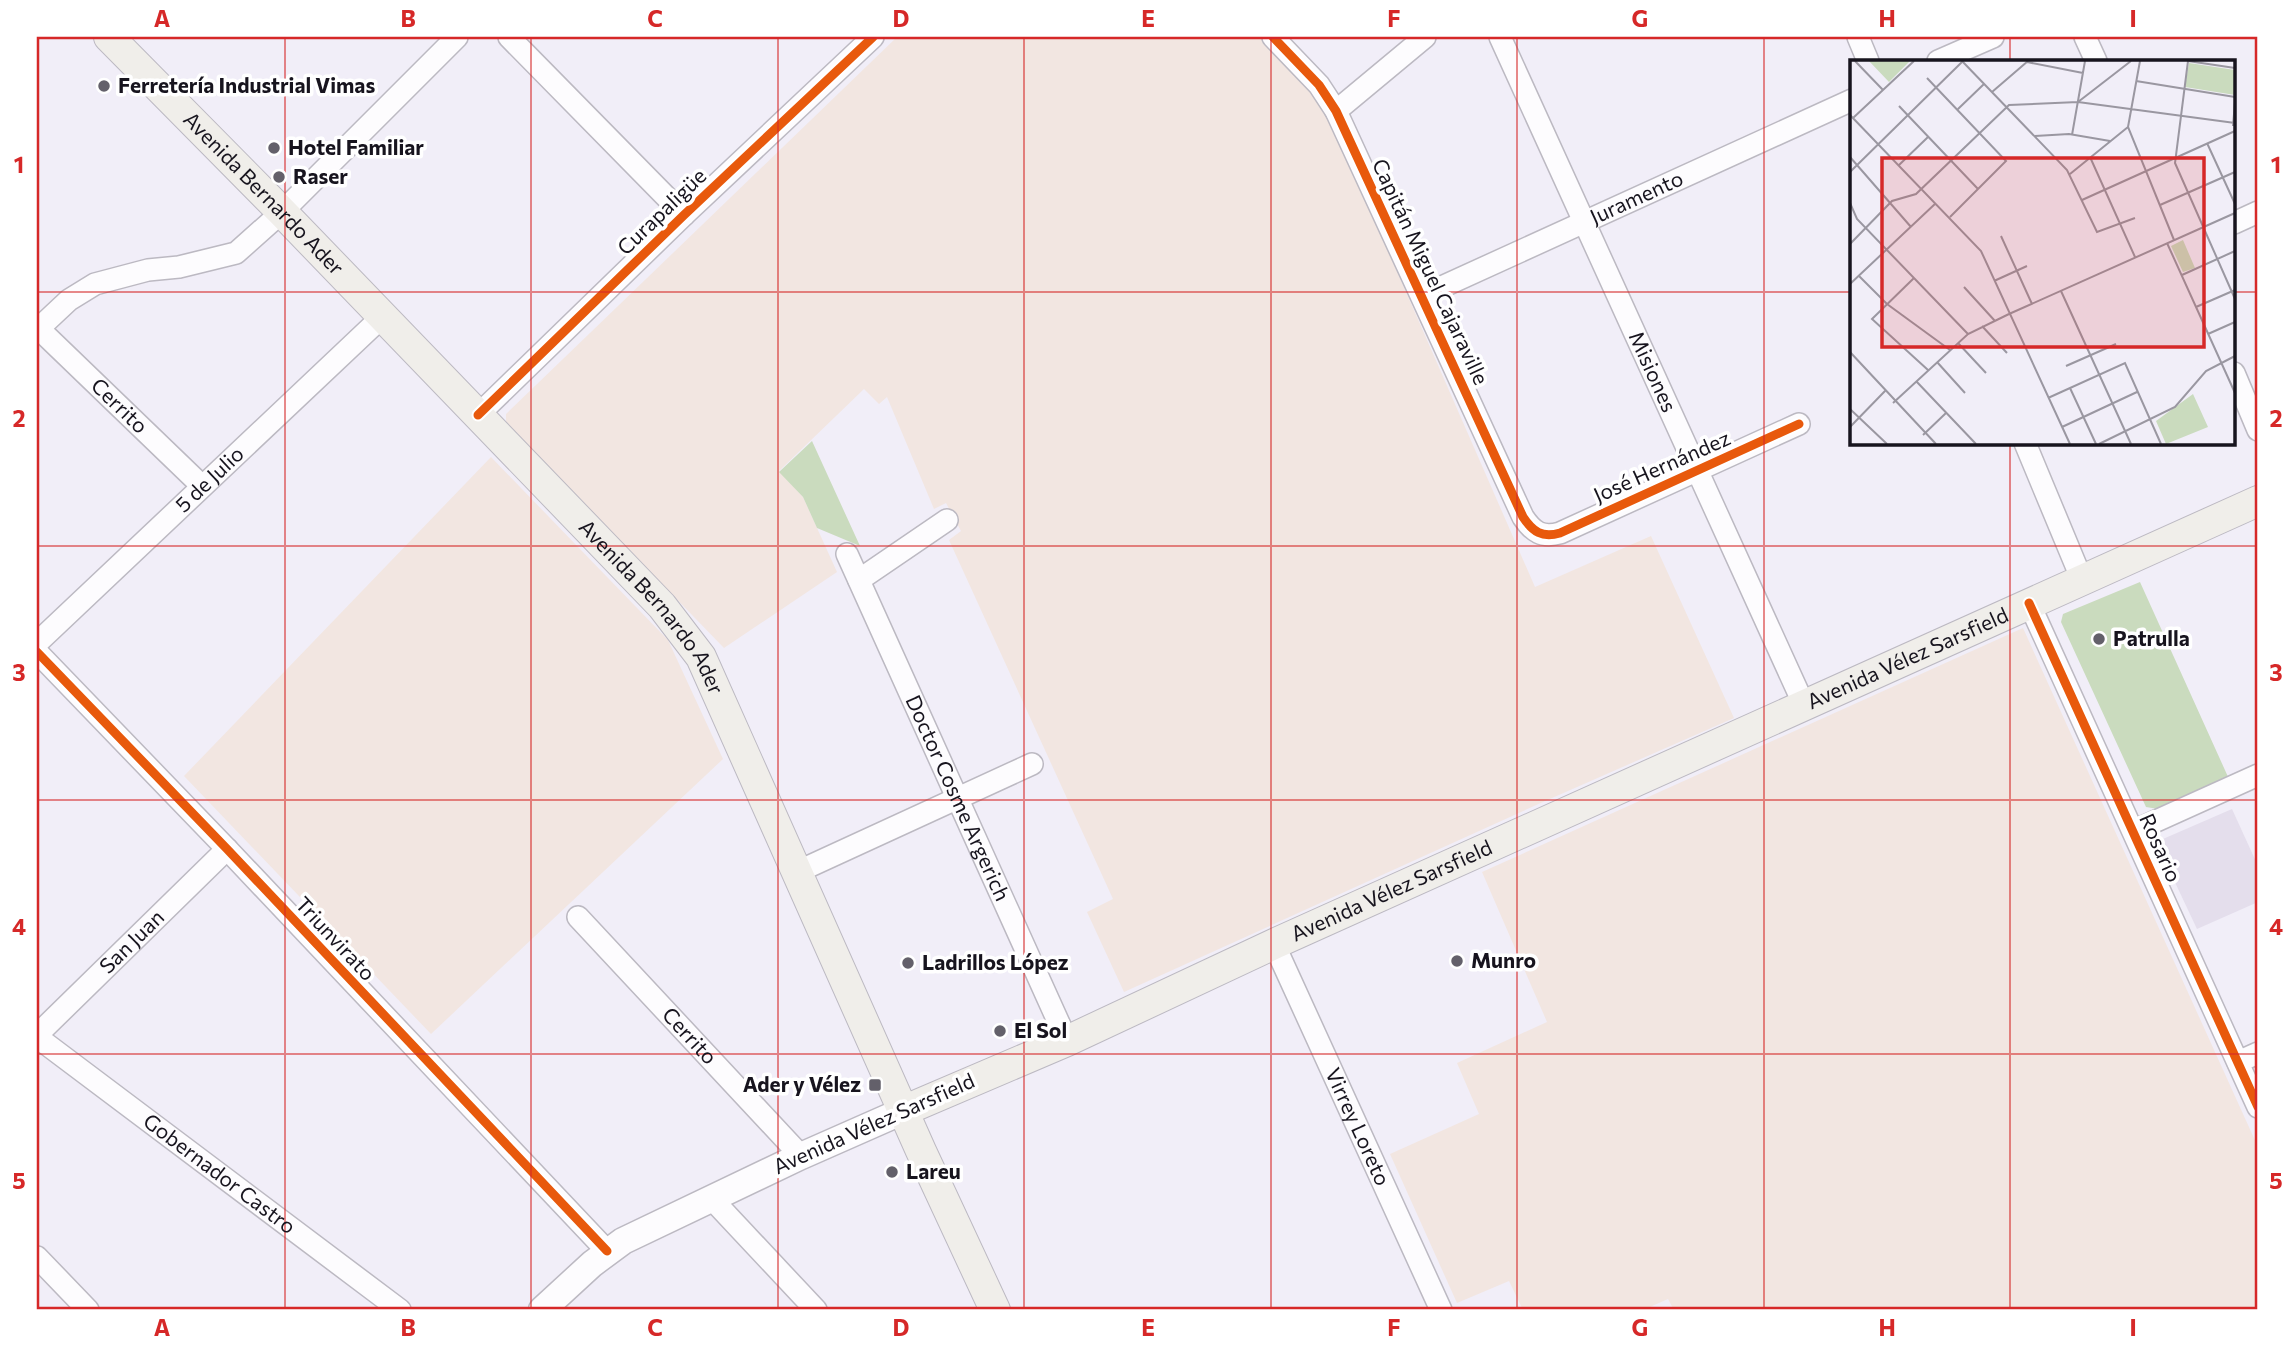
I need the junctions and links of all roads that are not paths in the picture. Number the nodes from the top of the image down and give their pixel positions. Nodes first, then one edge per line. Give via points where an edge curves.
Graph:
1 (457, 37) edge
2 (509, 37) edge
3 (873, 37) edge
4 (1273, 37) edge
5 (1425, 37) edge
6 (1500, 37) edge
7 (1857, 37) edge
8 (1993, 37) edge
9 (2085, 37) edge
10 (119, 40) edge
11 (1868, 60) edge
12 (1940, 60) edge
13 (2096, 60) edge
14 (1850, 101) edge
15 (1336, 111) junction
16 (282, 212) junction
17 (2258, 212) edge
18 (684, 215) junction
19 (1584, 221) junction
20 (2236, 222) edge
21 (1422, 296) junction
22 (383, 316) junction
23 (37, 329) edge
24 (2236, 378) edge
25 (478, 415) junction
26 (1799, 424) dead end
27 (2258, 429) edge
28 (2025, 444) edge
29 (1697, 470) junction
30 (202, 486) junction
31 (2258, 501) edge
32 (947, 520) dead end
33 (1538, 534) joint
34 (847, 554) dead end
35 (859, 580) junction
36 (2082, 580) junction
37 (2029, 603) junction
38 (37, 643) edge
39 (37, 652) edge
40 (1804, 705) junction
41 (1032, 764) dead end
42 (2258, 775) edge
43 (956, 798) junction
44 (2134, 831) junction
45 (227, 849) junction
46 (797, 872) junction
47 (578, 918) dead end
48 (1274, 944) junction
49 (37, 1036) edge
50 (1067, 1041) junction
51 (2258, 1053) edge
52 (2238, 1062) junction
53 (2258, 1107) edge
54 (903, 1111) junction
55 (800, 1156) junction
56 (711, 1198) junction
57 (607, 1251) junction
58 (37, 1257) edge
59 (88, 1310) edge
60 (400, 1310) edge
61 (542, 1310) edge
62 (816, 1310) edge
63 (995, 1310) edge
64 (1440, 1310) edge

1 - 16 street
2 - 18 street
3 - 18 street, Curapaligüe
4 - 15 street, Capitán Miguel Cajaraville via 1319,85
5 - 15 street
6 - 19 street, Misiones
7 - 11 street
8 - 12 street
9 - 13 street
10 - 16 main road, Avenida Bernardo Ader
14 - 19 street, Juramento
15 - 21 street, Capitán Miguel Cajaraville
16 - 22 main road, Avenida Bernardo Ader
16 - 23 street via 236,253 95,284 68,300
17 - 20 street
18 - 25 street, Curapaligüe
19 - 21 street, Juramento
19 - 29 street, Misiones
21 - 33 street, Capitán Miguel Cajaraville via 1524,517
22 - 25 main road, Avenida Bernardo Ader
22 - 30 street, 5 de Julio
23 - 30 street, Cerrito
24 - 27 street
25 - 46 main road, Avenida Bernardo Ader via 662,606 701,657
26 - 29 street, José Hernández
28 - 36 street
29 - 33 street, José Hernández via 1560,533
29 - 40 street, Misiones
30 - 38 street, 5 de Julio
31 - 36 main road, Avenida Vélez Sarsfield
32 - 35 street
34 - 35 street, Doctor Cosme Argerich
35 - 43 street, Doctor Cosme Argerich
36 - 37 main road, Avenida Vélez Sarsfield
37 - 40 main road, Avenida Vélez Sarsfield
37 - 44 street, Rosario
39 - 45 street, Triunvirato
40 - 48 main road, Avenida Vélez Sarsfield
41 - 43 street
42 - 44 street
43 - 46 street
43 - 50 street, Doctor Cosme Argerich
44 - 52 street, Rosario
45 - 49 street, San Juan
45 - 57 street, Triunvirato
46 - 54 main road, Avenida Bernardo Ader
47 - 55 street, Cerrito
48 - 50 main road, Avenida Vélez Sarsfield
48 - 64 street, Virrey Loreto
49 - 60 street, Gobernador Castro
50 - 54 main road, Avenida Vélez Sarsfield
51 - 52 street
52 - 53 street, Rosario
54 - 55 street, Avenida Vélez Sarsfield
54 - 63 main road, Avenida Bernardo Ader
55 - 56 street, Avenida Vélez Sarsfield
56 - 57 street, Avenida Vélez Sarsfield
56 - 62 street
57 - 61 street, Avenida Vélez Sarsfield
58 - 59 street

